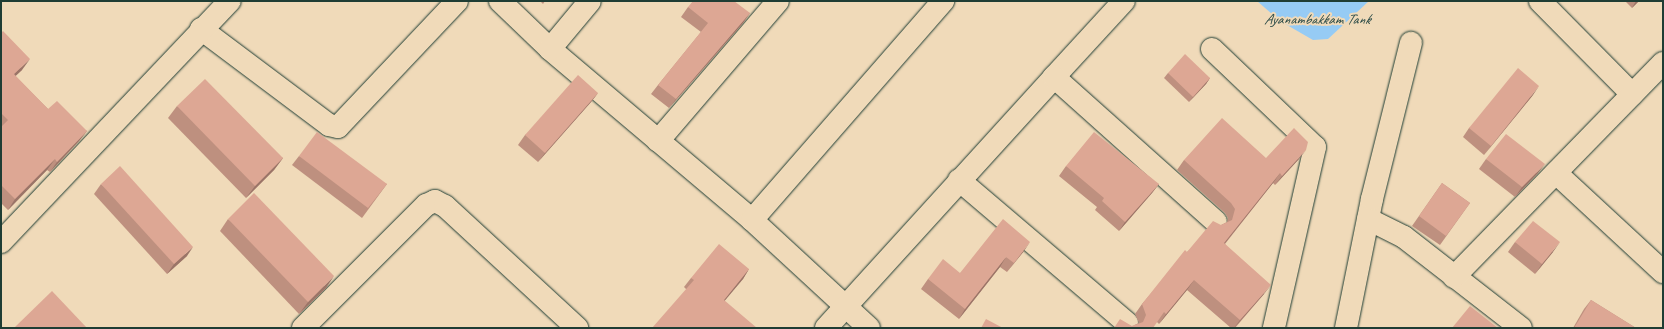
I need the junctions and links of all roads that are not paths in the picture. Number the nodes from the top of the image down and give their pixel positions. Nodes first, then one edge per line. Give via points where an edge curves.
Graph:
1 (457, 1) edge
2 (500, 1) edge
3 (590, 1) edge
4 (778, 1) edge
5 (943, 1) edge
6 (1124, 1) edge
7 (1540, 1) edge
8 (226, 2) edge
9 (201, 29) junction
10 (1411, 43) dead end
11 (550, 49) junction
12 (1212, 49) dead end
13 (1663, 63) edge
14 (1054, 77) junction
15 (1632, 94) junction
16 (658, 141) junction
17 (1556, 173) junction
18 (959, 180) junction
19 (1368, 219) junction
20 (752, 220) junction
21 (1216, 222) edge
22 (1, 242) edge
23 (1663, 272) edge
24 (1454, 276) junction
25 (846, 306) junction
26 (1127, 323) edge
27 (303, 328) edge
28 (577, 328) edge
29 (826, 328) edge
30 (869, 328) edge
31 (1274, 328) edge
32 (1346, 328) edge
33 (1521, 328) edge

1 - 9 street via 338,127 330,125
2 - 11 street
3 - 11 street
4 - 16 street
5 - 20 street
6 - 14 street
7 - 15 street
8 - 9 street
9 - 22 street
10 - 19 street
11 - 16 street
12 - 31 street via 1315,148
13 - 15 street
14 - 18 street
14 - 21 street
15 - 17 street
16 - 20 street
17 - 23 street
17 - 24 street
18 - 25 street
18 - 26 street
19 - 24 street via 1404,238
19 - 32 street
20 - 25 street
24 - 33 street
25 - 29 street
25 - 30 street
27 - 28 street via 426,205 435,201 445,206

